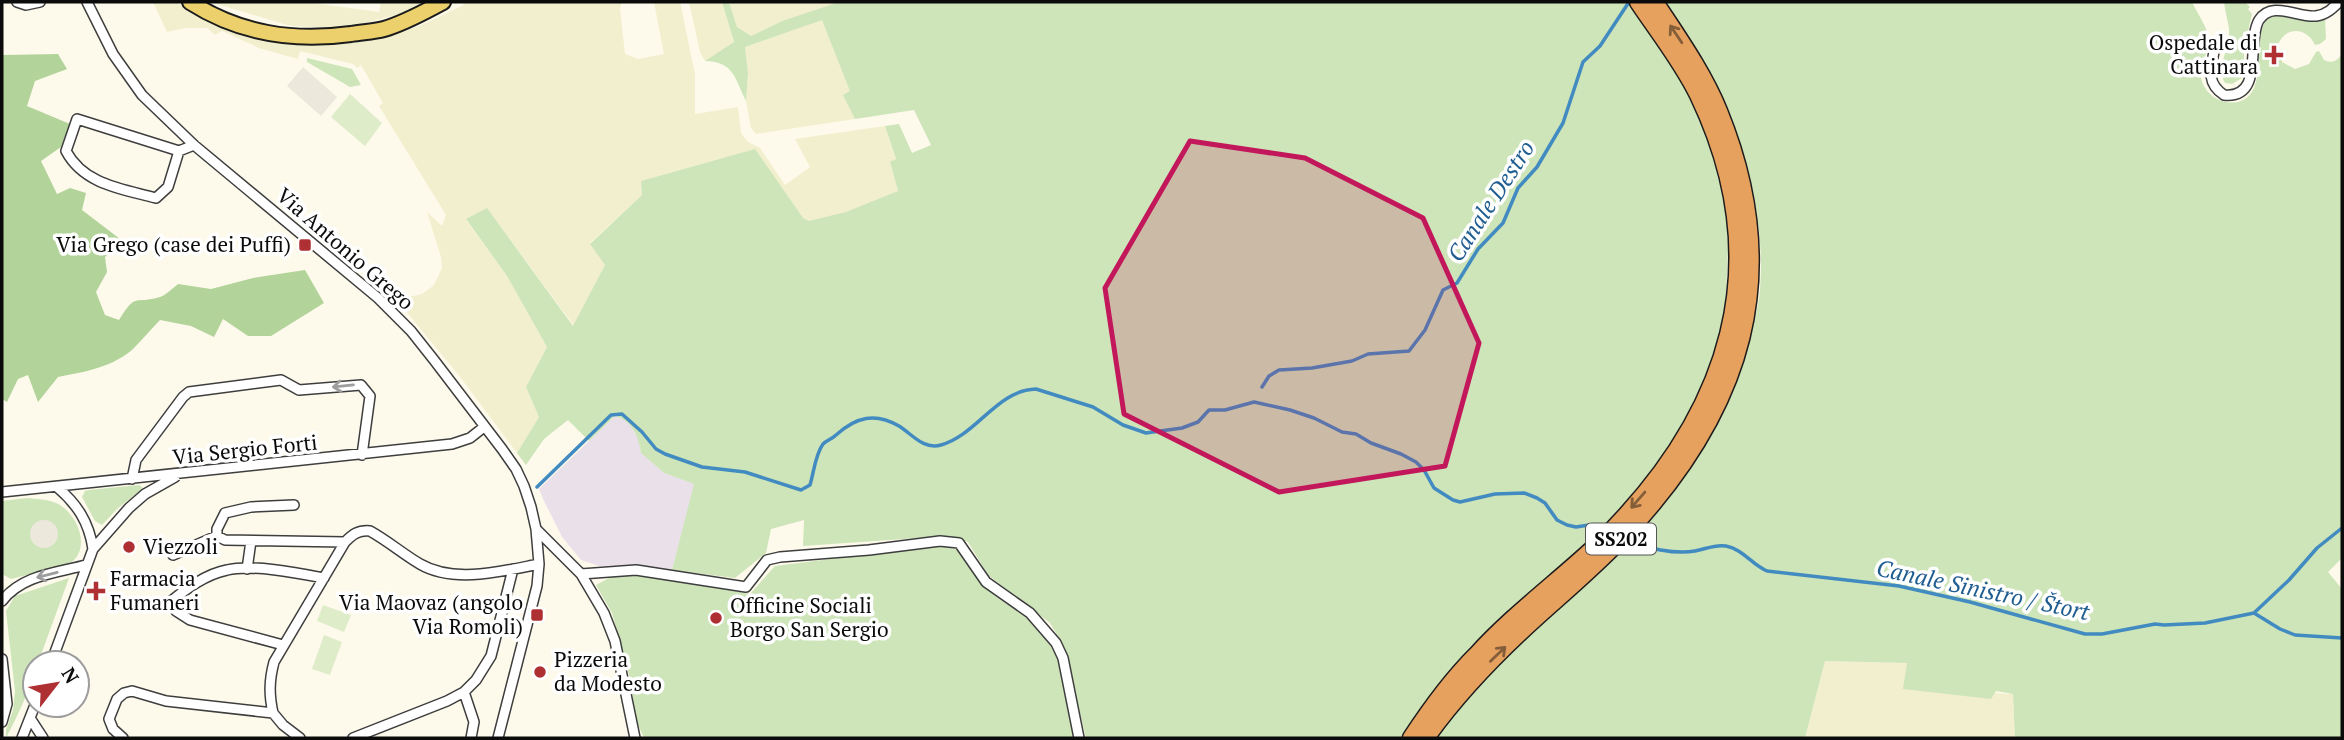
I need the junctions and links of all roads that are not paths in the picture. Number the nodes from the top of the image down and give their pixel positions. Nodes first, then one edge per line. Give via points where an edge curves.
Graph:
1 (17, 2) edge
2 (40, 2) edge
3 (87, 2) edge
4 (190, 2) edge
5 (443, 2) edge
6 (1638, 2) edge
7 (1655, 2) edge
8 (2339, 2) edge
9 (2214, 52) dead end
10 (1712, 112) junction
11 (194, 145) junction
12 (179, 151) junction
13 (484, 427) junction
14 (362, 455) junction
15 (182, 473) junction
16 (132, 479) junction
17 (57, 487) junction
18 (2, 492) edge
19 (294, 505) dead end
20 (536, 528) junction
21 (217, 536) junction
22 (251, 541) junction
23 (345, 542) junction
24 (93, 549) junction
25 (173, 555) dead end
26 (539, 564) junction
27 (86, 565) junction
28 (247, 569) junction
29 (513, 569) junction
30 (581, 574) junction
31 (324, 578) junction
32 (2, 601) edge
33 (283, 645) junction
34 (56, 649) edge
35 (2, 659) edge
36 (464, 692) junction
37 (1447, 699) junction
38 (273, 713) junction
39 (30, 719) edge
40 (31, 719) edge
41 (2, 722) edge
42 (22, 738) edge
43 (43, 738) edge
44 (123, 738) edge
45 (300, 738) edge
46 (353, 738) edge
47 (471, 738) edge
48 (498, 738) edge
49 (635, 738) edge
50 (1079, 738) edge
51 (1411, 738) edge
52 (1426, 738) edge

1 - 2 street
3 - 11 street, Via Antonio Grego via 126,75
4 - 5 main road via 253,30 305,38 382,29
6 - 10 highway, SS202
10 -> 7 highway, SS202 via 1696,65
8 - 9 street via 2315,16 2277,10 2264,14 2258,23 2249,84 2238,93 2224,95 2213,85
10 - 37 highway, SS202 via 1740,176 1749,238 1748,303 1735,337 1708,396 1659,475 1602,539 1468,663
11 - 12 street
11 - 13 street, Via Antonio Grego via 379,298 411,331
12 - 12 street via 77,119 66,151 102,184 156,198 169,187
13 - 14 street, Via Sergio Forti via 452,444
13 - 20 street, Via Antonio Grego via 516,469
14 - 15 street, Via Sergio Forti
14 -> 16 street, Via Sergio Forti via 370,396 361,385 299,390 281,380 190,392 136,460
15 - 16 street, Via Sergio Forti
15 - 24 street via 145,494
16 - 17 street, Via Sergio Forti
17 - 18 street, Via Sergio Forti
17 - 24 street via 85,520
19 - 21 street via 226,513
20 - 26 street, Via Antonio Grego
20 - 30 street
21 - 22 street
21 - 25 street
22 - 23 street
22 - 28 street
23 - 29 street via 361,530 370,531 434,570 452,574
23 - 31 street
24 - 27 street
26 - 29 street
26 - 48 street, Via Antonio Grego
27 -> 32 street via 20,583
27 - 34 street
28 - 31 street
28 - 33 street via 215,574 170,602 190,620
29 - 36 street via 491,656
30 - 49 street via 615,640
30 - 50 street via 636,570 746,587 768,560 780,556 959,543 986,582 1030,613 1056,643
31 - 33 street
33 - 38 street via 269,679
35 - 41 street via 7,704
36 - 46 street
36 - 47 street via 474,722
37 - 51 highway, SS202
37 - 52 highway, SS202
38 - 44 street via 166,701 132,691 117,699 109,719
38 - 45 street
39 - 42 street
40 - 43 street

